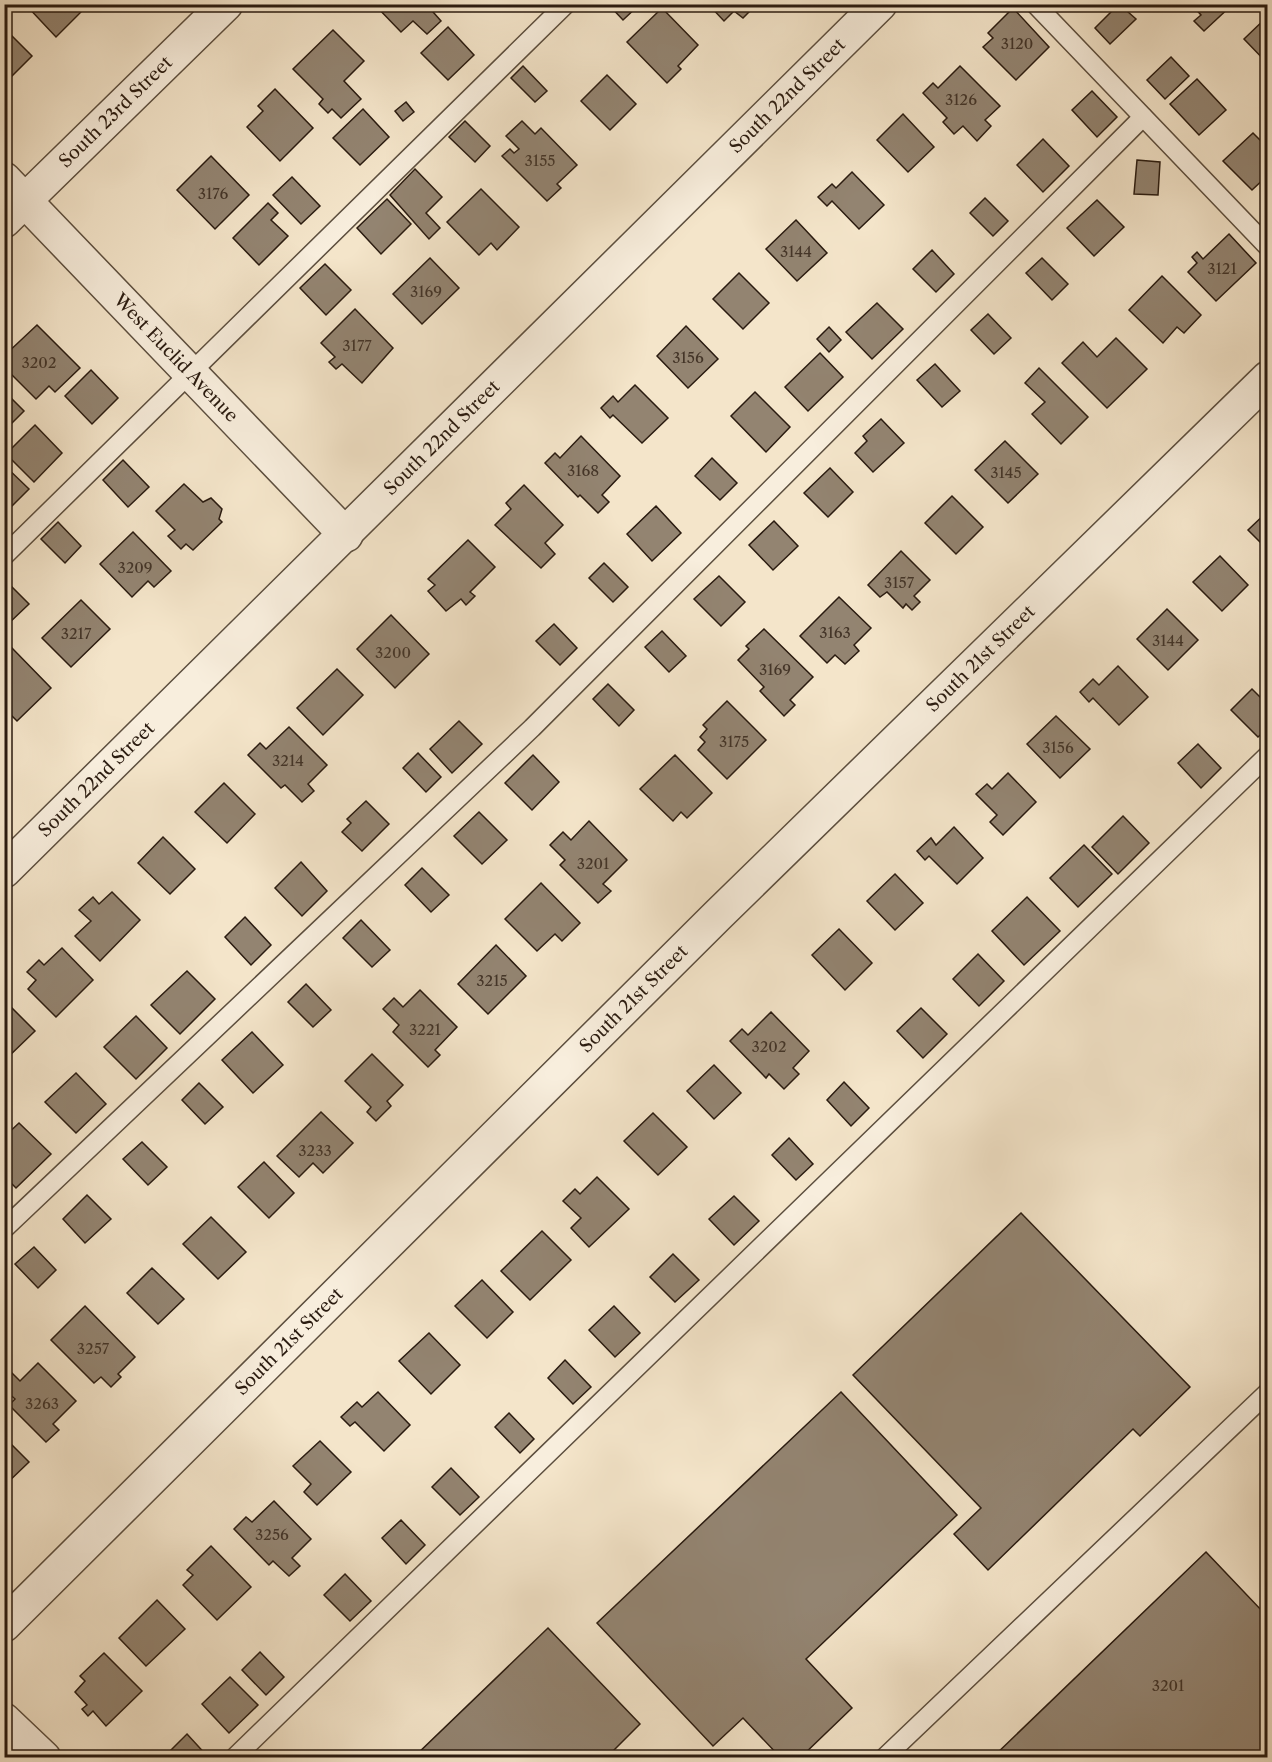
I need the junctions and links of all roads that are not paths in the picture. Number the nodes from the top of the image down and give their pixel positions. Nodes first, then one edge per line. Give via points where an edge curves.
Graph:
1 (226, 4) edge
2 (566, 4) edge
3 (880, 4) edge
4 (1035, 4) edge
5 (1143, 117) junction
6 (11, 200) edge
7 (1268, 247) edge
8 (191, 374) junction
9 (1268, 378) edge
10 (346, 535) junction
11 (4, 556) edge
12 (1268, 755) edge
13 (4, 871) edge
14 (4, 1229) edge
15 (1268, 1392) edge
16 (4, 1625) edge
17 (4, 1720) edge
18 (44, 1758) edge
19 (234, 1758) edge
20 (884, 1758) edge

1 - 6 street, South 23rd Street
2 - 8 lane
3 - 10 street, South 22nd Street
4 - 5 lane
5 - 7 lane
5 - 14 lane via 532,728
6 - 8 street, West Euclid Avenue
8 - 10 street, West Euclid Avenue
8 - 11 lane
9 - 16 street, South 21st Street via 710,923
10 - 13 street, South 22nd Street
12 - 19 lane
15 - 20 lane
17 - 18 street

